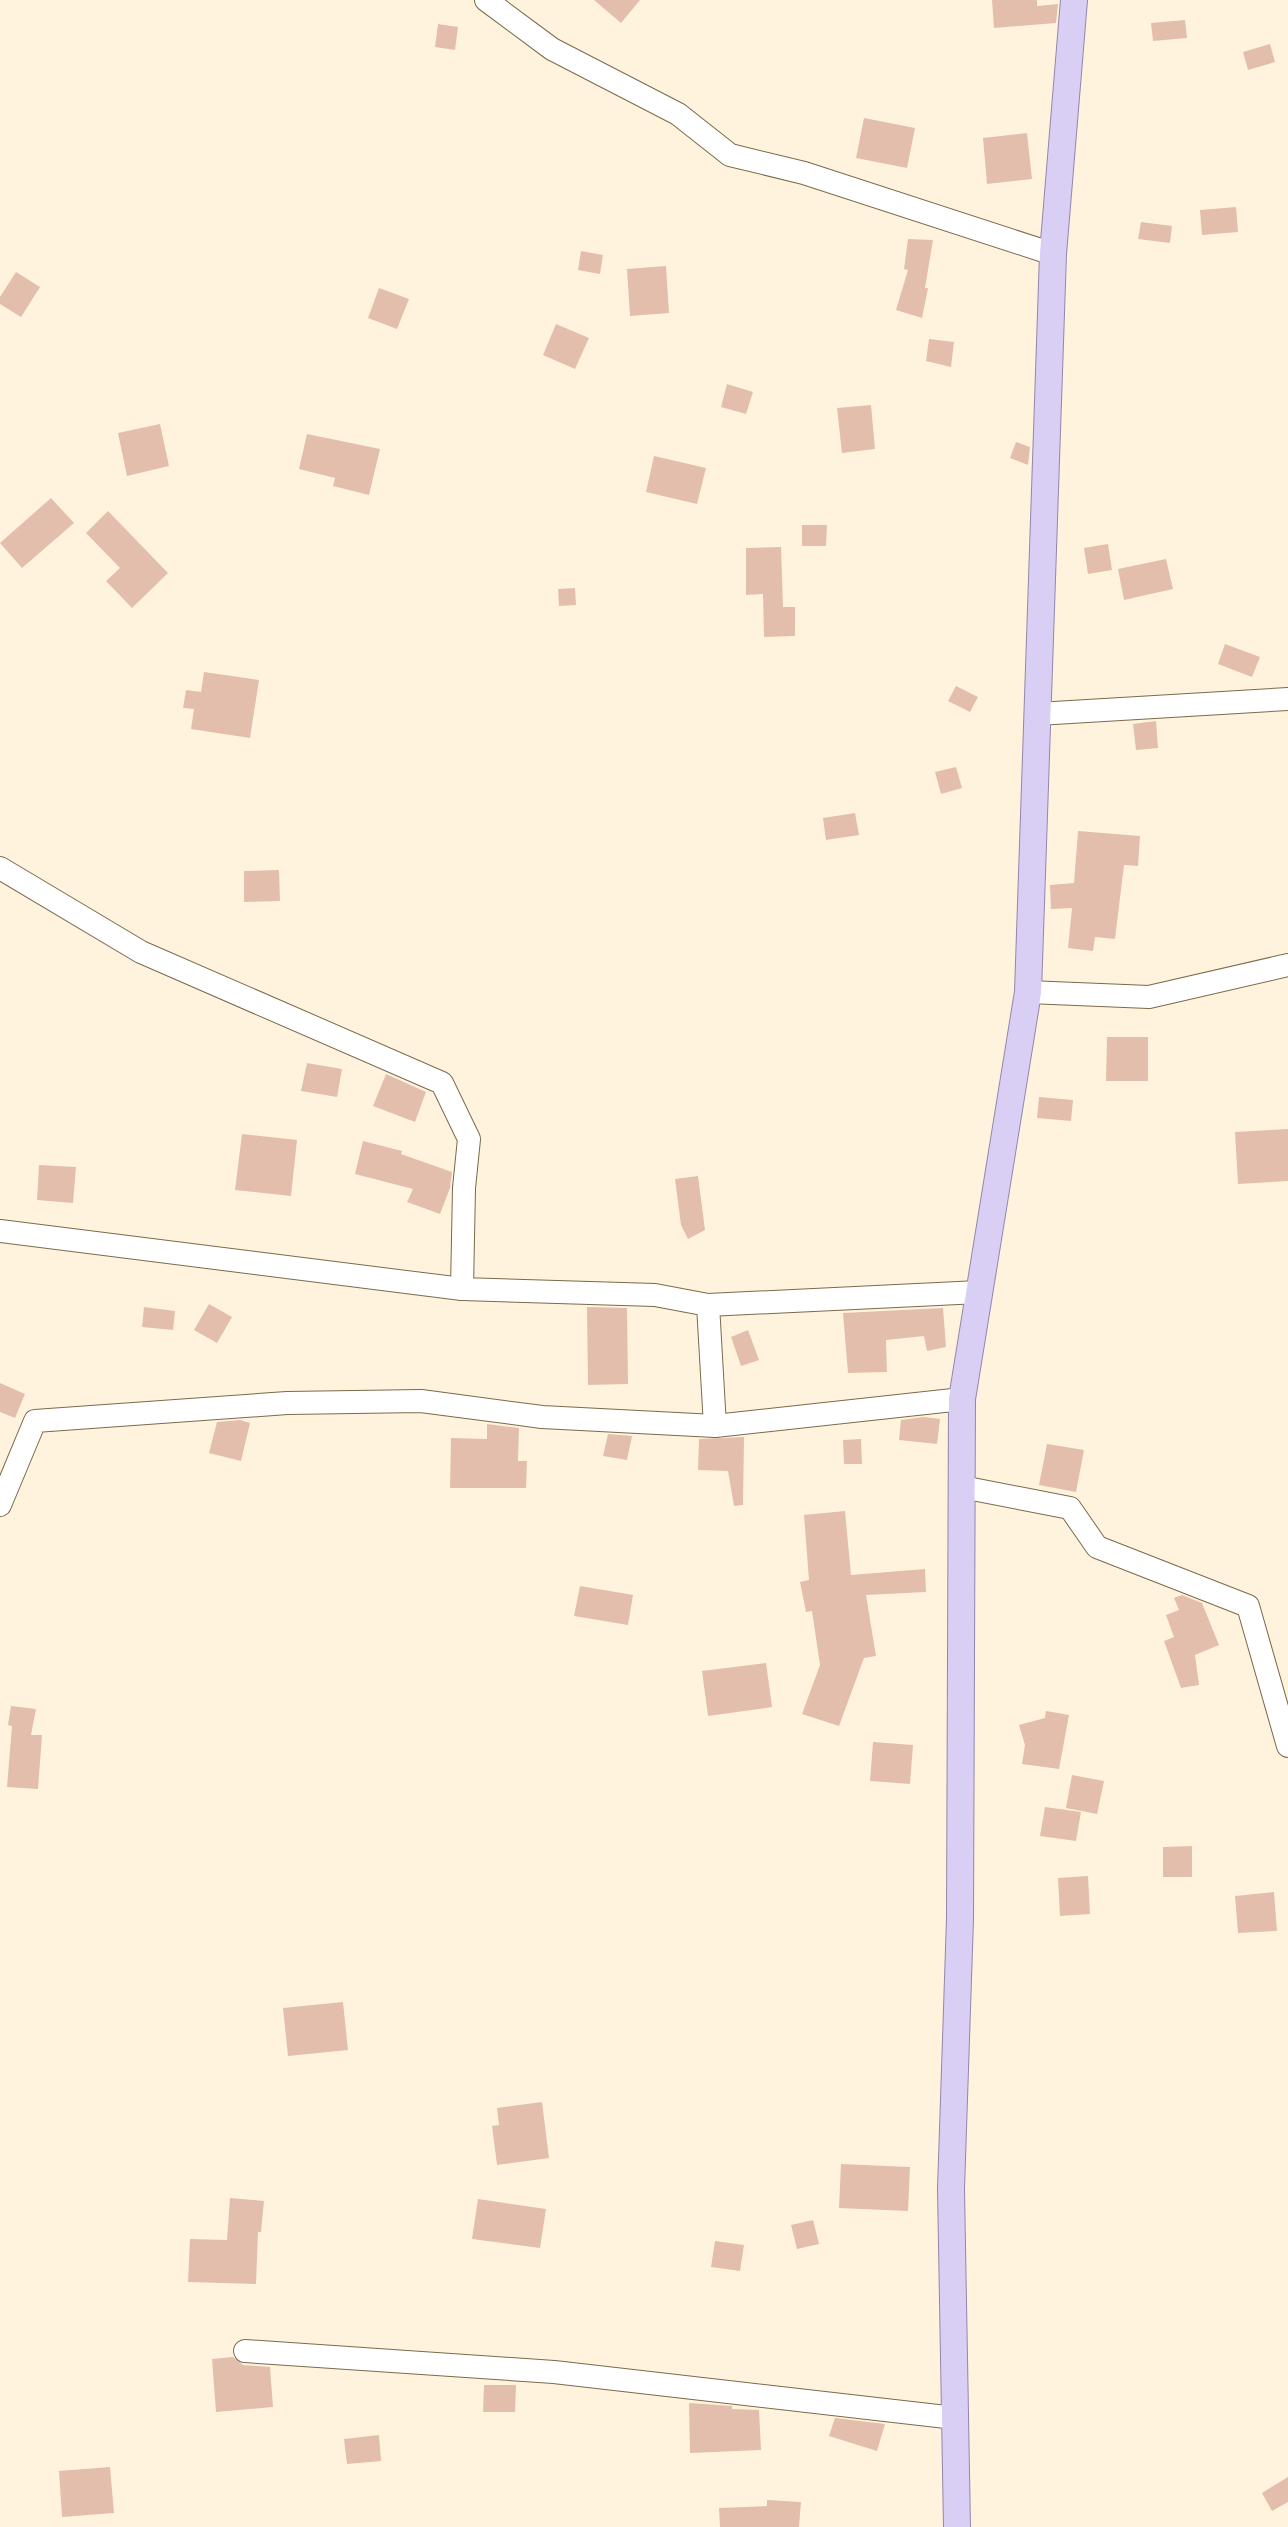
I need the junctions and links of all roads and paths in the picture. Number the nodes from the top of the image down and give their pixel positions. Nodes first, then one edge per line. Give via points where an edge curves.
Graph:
1 (486, 0) edge
2 (1074, 0) edge
3 (1053, 254) junction
4 (1288, 699) edge
5 (1037, 714) junction
6 (0, 868) edge
7 (1288, 965) edge
8 (1028, 992) junction
9 (0, 1231) edge
10 (462, 1289) junction
11 (979, 1292) junction
12 (708, 1305) junction
13 (962, 1399) junction
14 (715, 1426) junction
15 (962, 1487) junction
16 (0, 1505) edge
17 (1288, 1746) edge
18 (245, 2351) dead end
19 (955, 2418) junction
20 (957, 2527) edge

1 - 3 street via 552,49 678,114 730,155 804,173
2 - 3 main road
3 - 5 main road
4 - 5 street
5 - 8 main road
6 - 10 street via 141,952 442,1083 469,1139
7 - 8 street via 1149,997
8 - 11 main road
9 - 10 street
10 - 12 street via 655,1295
11 - 12 street
11 - 13 main road
12 - 14 street
13 - 14 street
13 - 15 main road
14 - 16 street via 542,1417 421,1401 287,1403 35,1421
15 - 17 street via 1070,1508 1097,1547 1248,1606
15 - 19 main road via 960,1919 951,2189
18 - 19 street via 554,2372
19 - 20 main road

